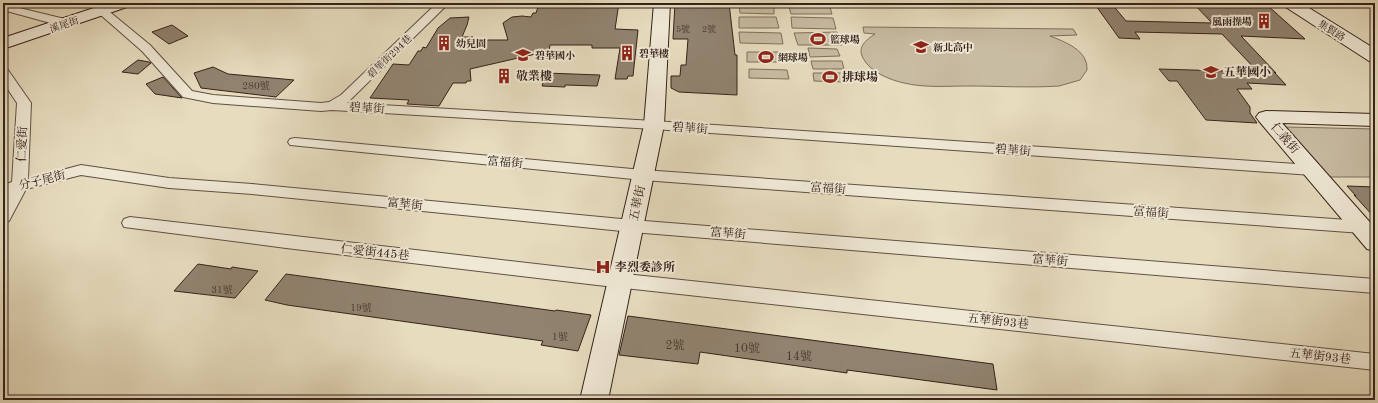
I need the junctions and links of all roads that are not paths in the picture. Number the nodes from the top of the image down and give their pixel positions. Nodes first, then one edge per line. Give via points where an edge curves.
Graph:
1 (124, 3) edge
2 (443, 3) edge
3 (662, 3) edge
4 (1290, 3) edge
5 (1309, 3) edge
6 (3, 8) edge
7 (101, 10) junction
8 (65, 23) junction
9 (3, 44) edge
10 (1375, 44) edge
11 (1375, 57) edge
12 (3, 74) edge
13 (332, 106) junction
14 (1375, 120) edge
15 (654, 125) junction
16 (295, 142) dead end
17 (81, 170) joint
18 (1312, 170) junction
19 (643, 175) junction
20 (20, 185) junction
21 (3, 190) edge
22 (3, 217) edge
23 (130, 223) dead end
24 (632, 226) junction
25 (1362, 227) junction
26 (1375, 243) edge
27 (620, 280) junction
28 (1375, 286) edge
29 (1375, 362) edge
30 (594, 400) edge

1 - 7 street, 溪尾街
2 - 13 street, 碧華街294巷 via 346,98
3 - 15 street, 五華街
4 - 11 street, 集賢路
5 - 10 street, 集賢路
6 - 8 street
7 - 8 street, 溪尾街
7 - 13 street, 碧華街 via 146,48 188,94 213,99
8 - 9 street, 溪尾街
12 - 20 street, 仁愛街 via 24,103
13 - 15 street, 碧華街
14 - 18 street, 仁義街 via 1266,116
15 - 18 street, 碧華街
15 - 19 street, 五華街
16 - 19 street, 富福街
17 - 20 street, 分子尾街
17 - 24 street, 富華街 via 168,183 260,189
18 - 25 street, 仁義街
19 - 24 street, 五華街
19 - 25 street, 富福街
20 - 21 street, 分子尾街
20 - 22 street, 仁愛街
23 - 27 street, 仁愛街445巷
24 - 27 street, 五華街
24 - 28 street, 富華街
25 - 26 street, 仁義街
27 - 29 street, 五華街93巷
27 - 30 street, 五華街

